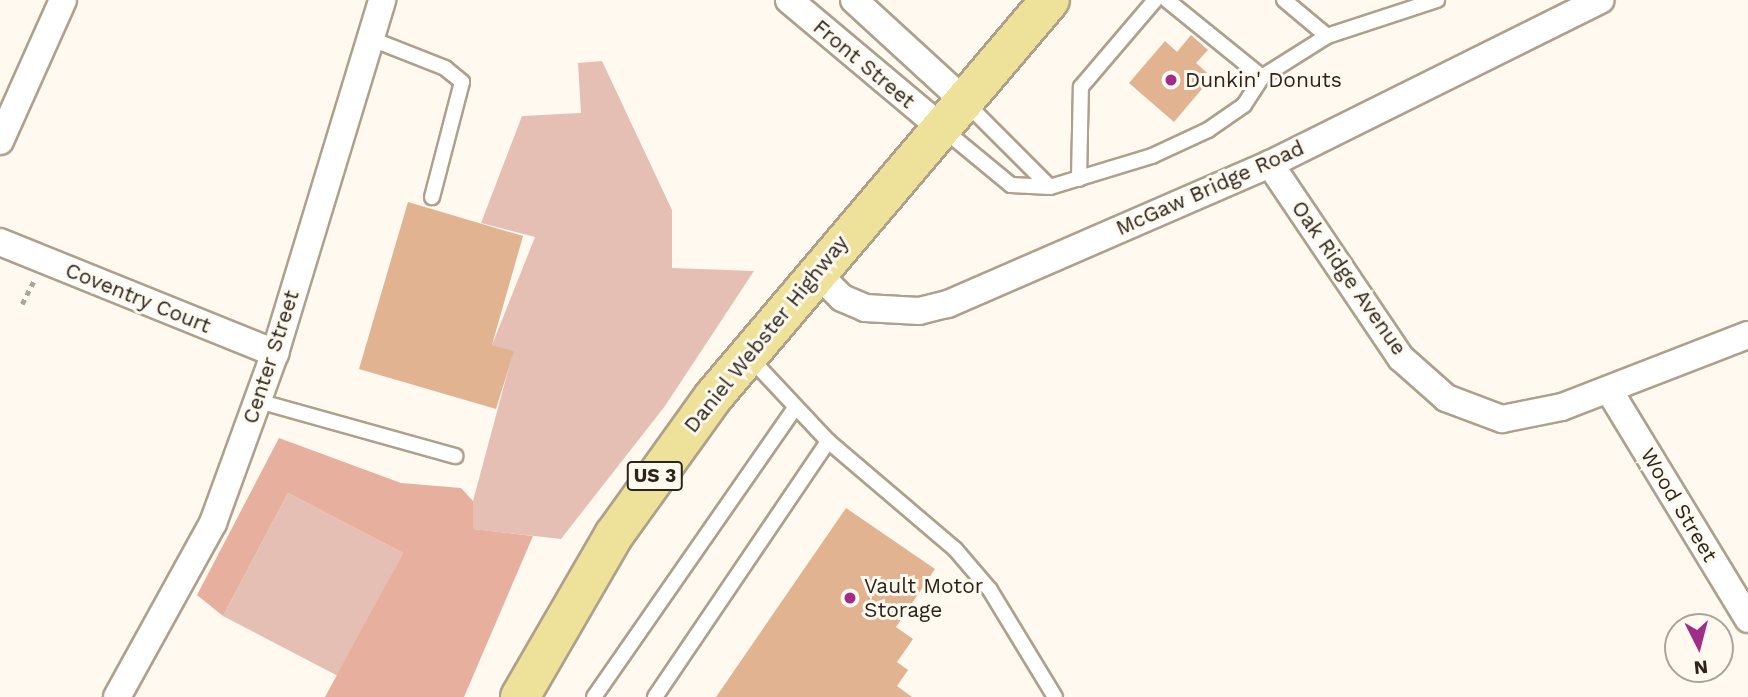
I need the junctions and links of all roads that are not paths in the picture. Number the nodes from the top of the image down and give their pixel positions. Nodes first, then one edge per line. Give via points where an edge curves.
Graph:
1 (63, 0) edge
2 (382, 0) edge
3 (789, 0) edge
4 (855, 0) edge
5 (1050, 0) edge
6 (1156, 0) edge
7 (1167, 0) edge
8 (1284, 0) edge
9 (1437, 0) edge
10 (1601, 0) edge
11 (1327, 36) junction
12 (369, 38) junction
13 (1262, 78) junction
14 (951, 112) junction
15 (0, 141) edge
16 (1270, 164) junction
17 (1079, 179) junction
18 (1050, 187) junction
19 (432, 197) dead end
20 (0, 242) edge
21 (815, 271) junction
22 (1748, 335) edge
23 (275, 353) junction
24 (746, 355) junction
25 (1609, 390) junction
26 (258, 401) junction
27 (795, 408) junction
28 (828, 441) junction
29 (455, 456) dead end
30 (1748, 619) edge
31 (530, 693) edge
32 (117, 697) edge
33 (594, 697) edge
34 (655, 697) edge
35 (1055, 697) edge

1 - 15 street
2 - 12 street, Center Street
3 - 14 street, Front Street
4 - 14 street, Front Street
5 - 14 main road, Daniel Webster Highway / US 3
6 - 17 lane via 1081,87
7 - 13 lane
8 - 11 lane
9 - 11 lane
10 - 16 street, McGaw Bridge Road
11 - 13 lane
12 - 19 lane via 445,68 462,82
12 - 23 street, Center Street
13 - 17 lane via 1244,105 1208,130
14 - 18 lane
14 - 18 lane via 1011,185
14 - 21 main road, Daniel Webster Highway / US 3
16 - 21 street, McGaw Bridge Road via 919,311 865,308 842,298
16 - 25 street, Oak Ridge Avenue via 1401,358 1446,398 1502,419
17 - 18 lane
20 - 23 street, Coventry Court
21 - 24 main road, Daniel Webster Highway / US 3
22 - 25 street, Oak Ridge Avenue
23 - 26 street, Center Street
24 - 27 lane
24 - 31 main road, Daniel Webster Highway / US 3 via 614,535
25 - 30 street, Wood Street
26 - 29 lane
26 - 32 street, Center Street via 188,576
27 - 28 lane
27 - 33 lane
28 - 34 lane
28 - 35 lane via 955,549 997,600

